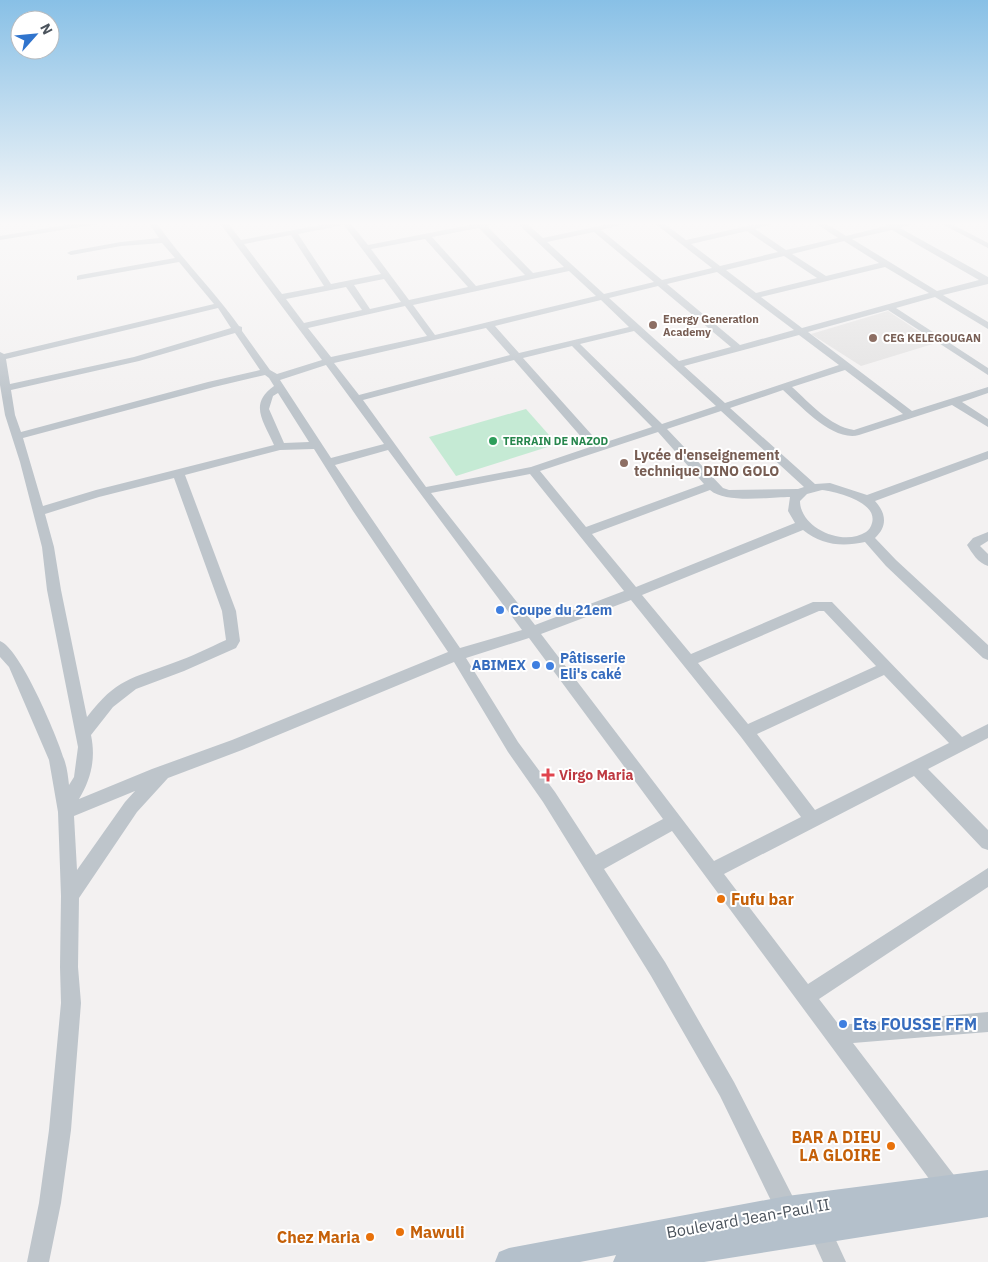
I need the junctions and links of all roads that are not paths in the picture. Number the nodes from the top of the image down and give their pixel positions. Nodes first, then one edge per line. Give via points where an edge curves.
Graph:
1 (200, 281) edge
2 (268, 281) edge
3 (325, 281) edge
4 (359, 281) edge
5 (390, 281) edge
6 (467, 281) edge
7 (510, 281) edge
8 (585, 281) edge
9 (665, 281) edge
10 (734, 281) edge
11 (816, 281) edge
12 (914, 281) edge
13 (988, 281) edge
14 (660, 282) junction
15 (348, 283) junction
16 (329, 287) junction
17 (474, 289) junction
18 (936, 294) junction
19 (602, 296) junction
20 (755, 296) junction
21 (280, 297) junction
22 (407, 304) junction
23 (220, 305) junction
24 (890, 307) junction
25 (368, 312) junction
26 (488, 324) junction
27 (302, 326) junction
28 (988, 326) edge
29 (636, 328) junction
30 (238, 329) junction
31 (800, 331) junction
32 (433, 338) junction
33 (574, 343) junction
34 (738, 348) junction
35 (0, 356) edge
36 (517, 356) junction
37 (328, 361) junction
38 (677, 365) junction
39 (846, 366) junction
40 (988, 372) edge
41 (274, 378) junction
42 (785, 387) junction
43 (7, 388) junction
44 (988, 390) edge
45 (357, 399) junction
46 (955, 402) junction
47 (723, 407) junction
48 (911, 415) junction
49 (5, 416) edge
50 (988, 424) edge
51 (660, 428) junction
52 (19, 436) junction
53 (315, 444) junction
54 (389, 446) junction
55 (280, 447) junction
56 (597, 448) junction
57 (988, 455) edge
58 (328, 463) junction
59 (533, 470) junction
60 (178, 473) junction
61 (712, 485) junction
62 (811, 487) junction
63 (423, 492) junction
64 (798, 493) junction
65 (866, 500) junction
66 (38, 512) junction
67 (803, 525) junction
68 (584, 532) junction
69 (988, 536) edge
70 (867, 537) junction
71 (988, 561) edge
72 (633, 593) junction
73 (532, 632) junction
74 (0, 647) edge
75 (988, 654) edge
76 (456, 655) junction
77 (688, 661) junction
78 (886, 668) junction
79 (746, 732) junction
80 (988, 732) edge
81 (84, 733) junction
82 (960, 745) junction
83 (916, 767) junction
84 (162, 773) junction
85 (66, 808) junction
86 (812, 819) junction
87 (675, 821) junction
88 (988, 842) edge
89 (593, 866) junction
90 (712, 871) junction
91 (988, 876) edge
92 (70, 896) junction
93 (806, 996) junction
94 (988, 1022) edge
95 (835, 1035) junction
96 (988, 1183) edge
97 (955, 1197) junction
98 (988, 1204) edge
99 (786, 1209) junction
100 (820, 1231) junction
101 (654, 1259) edge
102 (38, 1262) edge
103 (509, 1262) edge
104 (627, 1262) edge
105 (835, 1262) edge

1 - 23 street
2 - 21 street
3 - 16 street
4 - 15 street
5 - 22 street
6 - 17 street
7 - 17 street
8 - 19 street
9 - 14 street
10 - 20 street
11 - 20 street
12 - 18 street
13 - 18 street
14 - 19 street
14 - 34 street
15 - 16 street
15 - 25 street
16 - 21 street
17 - 22 street
18 - 24 street
18 - 28 street
19 - 26 street
19 - 29 street
20 - 31 street
21 - 27 street
22 - 25 street
22 - 32 street
23 - 30 street
23 - 35 street
24 - 31 street
24 - 40 street
25 - 27 street
26 - 32 street
26 - 36 street
27 - 37 street
29 - 33 street
29 - 38 street
30 - 41 street
30 - 43 street via 136,359
31 - 34 street
31 - 39 street
32 - 37 street
33 - 36 street
33 - 51 street
34 - 38 street
35 - 43 street
36 - 45 street
36 - 56 street
37 - 41 street
37 - 45 street
38 - 47 street
39 - 42 street
39 - 48 street
41 - 52 street via 212,384
41 - 53 street
41 - 55 street via 264,409
42 - 47 street
42 - 48 street via 829,424 847,433
43 - 49 street
44 - 46 street
45 - 54 street
46 - 48 street
46 - 50 street
47 - 51 street
47 - 62 street
49 - 52 street
51 - 56 street
51 - 61 street
52 - 66 street
53 - 55 street
53 - 58 street
54 - 58 street
54 - 63 street
55 - 60 street
56 - 59 street
57 - 65 street
58 - 76 street
59 - 63 street
59 - 68 street
60 - 66 street
60 - 81 street via 230,611 233,640 231,644 198,659 134,682 106,706
61 - 64 street via 728,494
61 - 68 street
62 - 64 street
62 - 65 street via 834,486
63 - 73 street
64 - 67 street via 792,508
65 - 70 street via 878,516 875,531
66 - 81 street via 48,547
67 - 70 street via 828,539 843,542
67 - 72 street
68 - 72 street
69 - 71 street via 973,545
70 - 75 street
72 - 73 street
72 - 77 street
73 - 76 street
73 - 87 street
74 - 85 street via 14,664 39,714 57,760
76 - 84 street
76 - 89 street via 508,740
77 - 78 street via 824,605
77 - 79 street
78 - 79 street
78 - 82 street
79 - 86 street
80 - 82 street
81 - 85 street via 86,750 82,779
82 - 83 street
83 - 86 street
83 - 88 street
84 - 85 street
84 - 92 street via 131,807
85 - 92 street
86 - 90 street
87 - 89 street
87 - 90 street
89 - 99 street via 695,1031
90 - 93 street
91 - 93 street
92 - 102 street via 71,1003 67,1065 50,1202
93 - 95 street
94 - 95 street
95 - 97 street
96 - 97 main road, Boulevard Jean-Paul II
97 - 98 main road, Boulevard Jean-Paul II
97 - 99 main road, Boulevard Jean-Paul II
97 - 100 main road, Boulevard Jean-Paul II
99 - 103 main road, Boulevard Jean-Paul II
100 - 101 main road, Boulevard Jean-Paul II
100 - 105 street
101 - 104 main road, Boulevard Jean-Paul II

